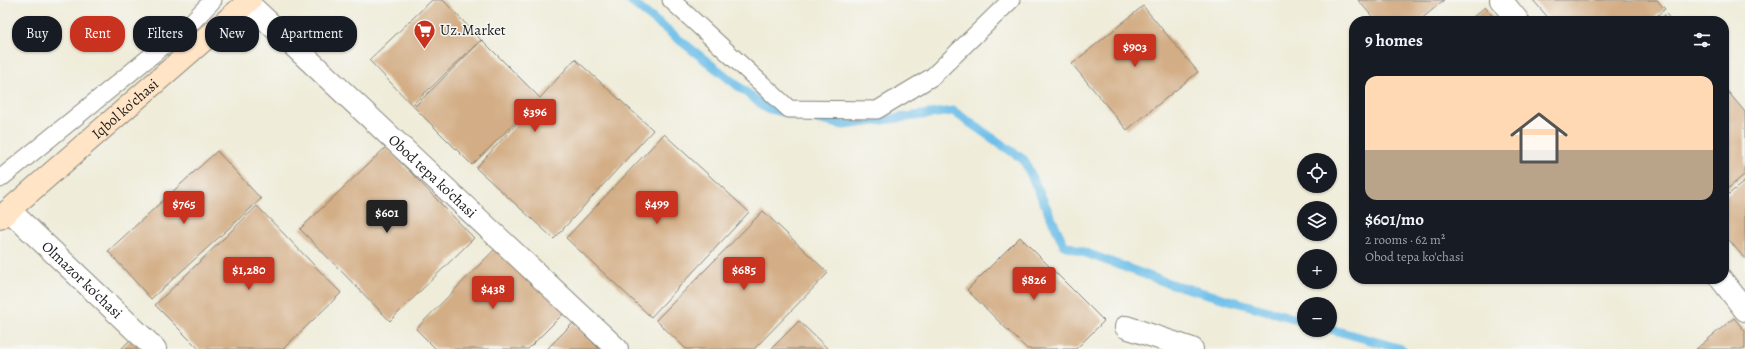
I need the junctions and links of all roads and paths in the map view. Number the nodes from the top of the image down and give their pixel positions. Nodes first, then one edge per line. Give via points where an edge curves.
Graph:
1 (213, 0) edge
2 (671, 0) edge
3 (1011, 0) edge
4 (1501, 0) edge
5 (249, 2) edge
6 (1514, 16) edge
7 (0, 179) edge
8 (4, 214) edge
9 (1725, 284) edge
10 (1745, 310) edge
11 (1126, 327) dead end
12 (154, 349) edge
13 (617, 349) edge
14 (1192, 349) edge

1 - 7 lane via 189,25
2 - 3 lane via 789,109 877,110 932,77
4 - 6 street
5 - 8 street, Iqbol ko'chasi
5 - 13 street, Obod tepa ko'chasi
8 - 12 street, Olmazor ko'chasi
9 - 10 street
11 - 14 street

